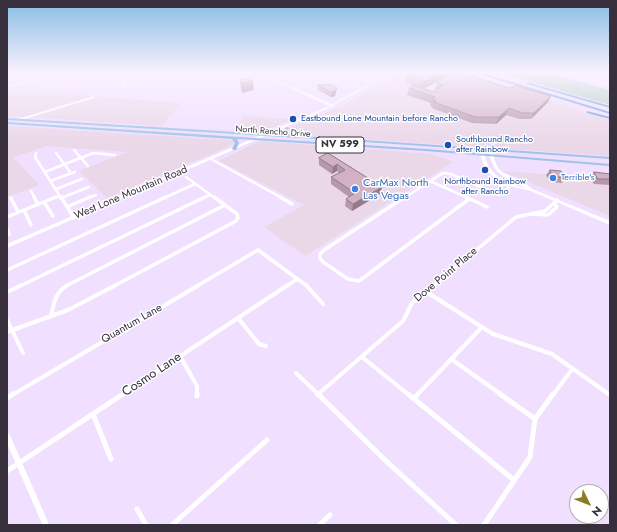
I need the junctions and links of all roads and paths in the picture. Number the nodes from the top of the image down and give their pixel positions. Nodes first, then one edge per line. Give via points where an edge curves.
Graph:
1 (94, 97) dead end
2 (312, 97) edge
3 (350, 97) edge
4 (544, 97) edge
5 (556, 97) edge
6 (575, 97) edge
7 (333, 106) junction
8 (610, 107) edge
9 (610, 113) edge
10 (610, 118) edge
11 (7, 119) edge
12 (18, 120) junction
13 (7, 124) edge
14 (84, 124) junction
15 (103, 125) junction
16 (55, 126) junction
17 (81, 128) junction
18 (287, 128) junction
19 (263, 134) junction
20 (271, 135) junction
21 (289, 136) junction
22 (234, 138) junction
23 (255, 139) junction
24 (363, 140) junction
25 (359, 146) junction
26 (234, 149) junction
27 (481, 149) junction
28 (74, 150) dead end
29 (490, 150) junction
30 (36, 153) dead end
31 (56, 153) dead end
32 (115, 155) dead end
33 (482, 155) junction
34 (491, 156) junction
35 (82, 158) junction
36 (610, 158) edge
37 (211, 159) junction
38 (65, 165) junction
39 (610, 165) edge
40 (88, 166) dead end
41 (45, 172) junction
42 (70, 172) dead end
43 (75, 172) dead end
44 (186, 177) dead end
45 (82, 179) dead end
46 (50, 181) junction
47 (430, 181) junction
48 (509, 183) junction
49 (195, 184) junction
50 (89, 187) dead end
51 (56, 190) junction
52 (532, 190) junction
53 (32, 191) dead end
54 (96, 195) dead end
55 (210, 195) junction
56 (60, 197) junction
57 (11, 198) dead end
58 (469, 199) junction
59 (44, 202) junction
60 (556, 202) junction
61 (38, 204) junction
62 (292, 204) dead end
63 (225, 205) junction
64 (67, 207) junction
65 (487, 207) dead end
66 (24, 210) junction
67 (18, 212) junction
68 (529, 214) junction
69 (53, 216) dead end
70 (7, 217) edge
71 (74, 218) junction
72 (610, 223) edge
73 (31, 224) dead end
74 (7, 229) edge
75 (9, 234) dead end
76 (7, 246) edge
77 (7, 270) edge
78 (297, 279) junction
79 (426, 291) junction
80 (7, 292) edge
81 (323, 304) dead end
82 (51, 316) junction
83 (238, 318) junction
84 (7, 320) edge
85 (482, 327) junction
86 (13, 330) junction
87 (7, 333) edge
88 (266, 346) dead end
89 (23, 353) dead end
90 (180, 356) junction
91 (362, 357) junction
92 (452, 359) junction
93 (573, 368) junction
94 (296, 373) dead end
95 (317, 395) junction
96 (610, 395) edge
97 (197, 396) dead end
98 (7, 398) edge
99 (414, 399) junction
100 (93, 414) junction
101 (535, 419) junction
102 (7, 436) edge
103 (267, 440) dead end
104 (111, 459) dead end
105 (19, 463) junction
106 (7, 470) edge
107 (514, 480) junction
108 (137, 509) dead end
109 (330, 515) dead end
110 (46, 525) edge
111 (146, 525) edge
112 (172, 525) edge
113 (319, 525) edge
114 (456, 525) edge
115 (484, 525) edge

1 - 12 street
2 - 7 main road
3 - 7 main road, West Lone Mountain Road
4 - 10 highway
5 - 9 highway
6 - 8 highway
7 - 18 main road, West Lone Mountain Road
7 - 19 main road, West Lone Mountain Road
11 - 12 main road, North Rancho Drive / NV 599
12 - 14 main road, North Rancho Drive / NV 599
13 - 16 main road, North Rancho Drive / NV 599
14 - 15 main road, North Rancho Drive / NV 599
14 - 16 main road
15 - 17 main road
15 - 19 main road, North Rancho Drive / NV 599
16 - 17 main road, North Rancho Drive / NV 599
17 - 22 main road, North Rancho Drive / NV 599
18 - 20 main road, West Lone Mountain Road
18 - 21 main road via 285,132
19 - 20 main road, North Rancho Drive / NV 599
19 - 23 main road, West Lone Mountain Road
20 - 21 main road, North Rancho Drive / NV 599
20 - 23 main road, West Lone Mountain Road
21 - 24 main road, North Rancho Drive / NV 599
22 - 23 main road, North Rancho Drive / NV 599
22 - 26 main road via 238,143
23 - 25 main road, North Rancho Drive / NV 599
23 - 26 main road, West Lone Mountain Road
24 - 25 main road
24 - 27 main road, North Rancho Drive / NV 599
25 - 33 main road, North Rancho Drive / NV 599
26 - 37 main road, West Lone Mountain Road
27 - 29 main road, North Rancho Drive / NV 599
27 - 33 main road
28 - 35 street
29 - 34 main road
29 - 36 main road, North Rancho Drive / NV 599
30 - 41 street via 35,157
31 - 38 street
32 - 35 street via 93,153
33 - 34 main road, North Rancho Drive / NV 599
33 - 48 main road via 489,170
34 - 39 main road, North Rancho Drive / NV 599
34 - 52 main road via 500,173 527,185
35 - 38 street
35 - 40 street
37 - 62 street
37 - 71 main road, West Lone Mountain Road
38 - 41 street
38 - 42 street
41 - 46 street
43 - 46 street
44 - 49 street
45 - 51 street
46 - 51 street
47 - 48 street via 440,174 451,174 498,195 503,193
47 - 58 street
47 - 58 street via 324,250 320,256 323,262 356,282
48 - 52 main road
49 - 55 street
49 - 77 street
50 - 56 street
51 - 56 street
52 - 60 main road
53 - 61 street
54 - 64 street
55 - 63 street
55 - 80 street
56 - 59 street
56 - 64 street
57 - 67 street
58 - 65 street
59 - 61 street
59 - 69 street
60 - 68 street, Dove Point Place via 545,211
60 - 68 street, Dove Point Place via 557,207 548,214
60 - 72 main road
61 - 66 street
63 - 82 street via 62,288 55,297
63 - 82 street via 238,214 236,220 74,307
64 - 71 street
66 - 67 street
66 - 73 street
67 - 70 street
68 - 79 street, Dove Point Place via 516,217
71 - 76 main road, West Lone Mountain Road
74 - 75 street
78 - 81 street via 318,296
78 - 83 street, Cosmo Lane
78 - 98 street, Quantum Lane via 258,250
79 - 85 street
79 - 91 street, Dove Point Place via 412,303 403,321
82 - 86 street
83 - 88 street via 259,344
83 - 90 street, Cosmo Lane
84 - 86 street
85 - 92 street
85 - 93 street via 493,334 552,354
86 - 87 street
86 - 89 street
90 - 97 street via 197,386
90 - 100 street, Cosmo Lane
91 - 95 street, Dove Point Place
91 - 99 street
92 - 99 street
92 - 101 street
93 - 96 street
93 - 101 street
94 - 95 street
95 - 114 street
99 - 107 street
100 - 104 street
100 - 105 street, Cosmo Lane
101 - 107 street via 530,457
102 - 105 street
103 - 112 street
105 - 106 street, Cosmo Lane
105 - 110 street
107 - 115 street
108 - 111 street
109 - 113 street

